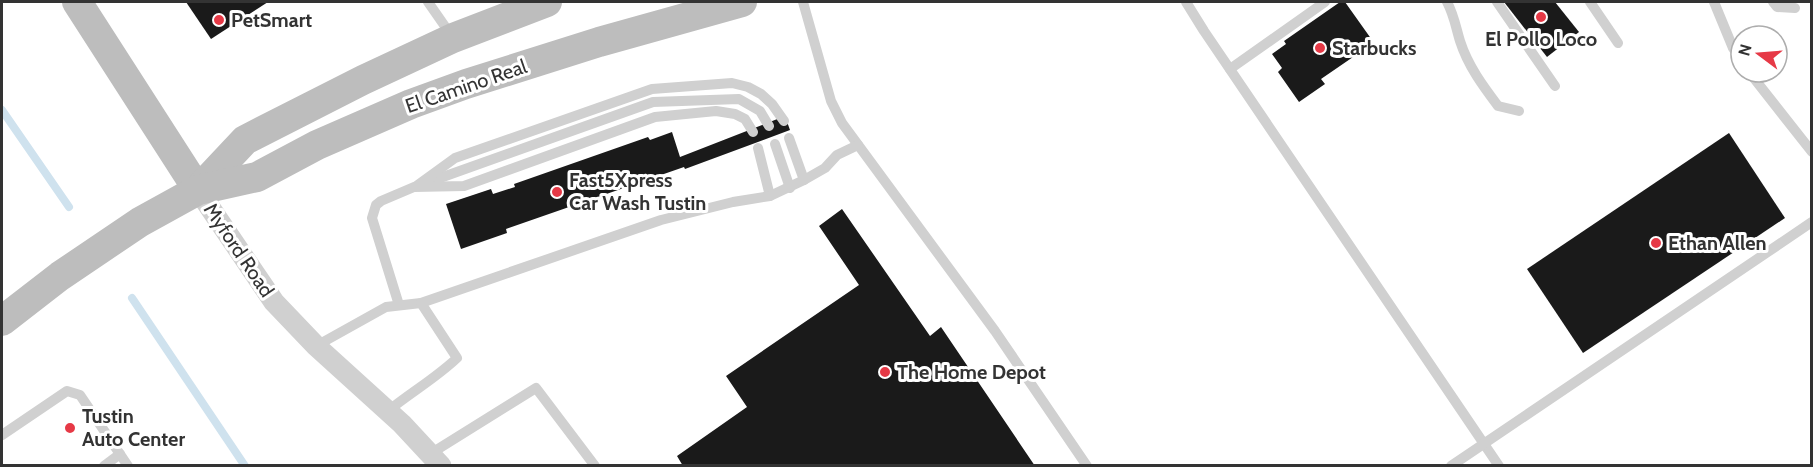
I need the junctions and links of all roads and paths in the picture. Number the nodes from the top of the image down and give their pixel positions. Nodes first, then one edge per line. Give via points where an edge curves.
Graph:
1 (77, 2) edge
2 (428, 2) edge
3 (547, 2) edge
4 (742, 2) edge
5 (803, 2) edge
6 (1186, 2) edge
7 (1325, 2) edge
8 (1447, 2) edge
9 (1497, 2) edge
10 (1590, 2) edge
11 (1714, 2) edge
12 (1773, 2) edge
13 (1795, 8) dead end
14 (453, 38) junction
15 (1729, 40) edge
16 (1618, 43) dead end
17 (1230, 69) junction
18 (1758, 84) edge
19 (1555, 86) dead end
20 (1519, 111) dead end
21 (784, 121) dead end
22 (769, 126) dead end
23 (753, 132) dead end
24 (789, 138) dead end
25 (776, 144) dead end
26 (858, 145) junction
27 (758, 148) dead end
28 (1812, 152) edge
29 (804, 180) junction
30 (414, 187) junction
31 (790, 188) junction
32 (198, 190) junction
33 (770, 196) junction
34 (1812, 222) edge
35 (421, 303) junction
36 (399, 305) junction
37 (2, 321) edge
38 (316, 346) junction
39 (388, 411) junction
40 (2, 435) edge
41 (1483, 443) junction
42 (120, 454) junction
43 (436, 460) edge
44 (104, 465) edge
45 (128, 465) edge
46 (595, 465) edge
47 (1087, 465) edge
48 (1451, 465) edge
49 (1498, 465) edge

1 - 32 main road, Myford Road
2 - 14 lane
3 - 14 main road, El Camino Real
4 - 32 main road, El Camino Real via 466,84 317,145 256,177
5 - 26 lane via 831,101
6 - 17 lane
7 - 17 lane
8 - 20 lane via 1471,68 1498,106
9 - 19 lane
10 - 16 lane
11 - 15 lane
12 - 13 lane via 1776,7
14 - 32 main road, El Camino Real via 245,140
17 - 41 lane
18 - 28 lane
21 - 30 lane via 761,94 732,83 652,89 455,158
22 - 30 lane via 760,111 739,99 654,102
23 - 30 lane via 745,119 716,111 655,117 464,186
24 - 29 lane
25 - 31 lane
26 - 29 lane via 837,155 825,168
26 - 47 lane via 995,331
27 - 33 lane
29 - 31 lane
30 - 36 lane via 381,201 372,218
31 - 33 lane
32 - 37 main road, El Camino Real via 140,222
32 - 38 street, Myford Road via 274,302
33 - 35 lane via 662,220
34 - 41 lane
35 - 36 lane
35 - 39 lane via 457,358
36 - 38 lane via 386,307
38 - 39 street, Myford Road
39 - 43 street, Myford Road
40 - 42 lane via 67,391 80,395
41 - 48 lane
41 - 49 lane
42 - 44 lane
42 - 45 lane
43 - 46 lane via 536,388

